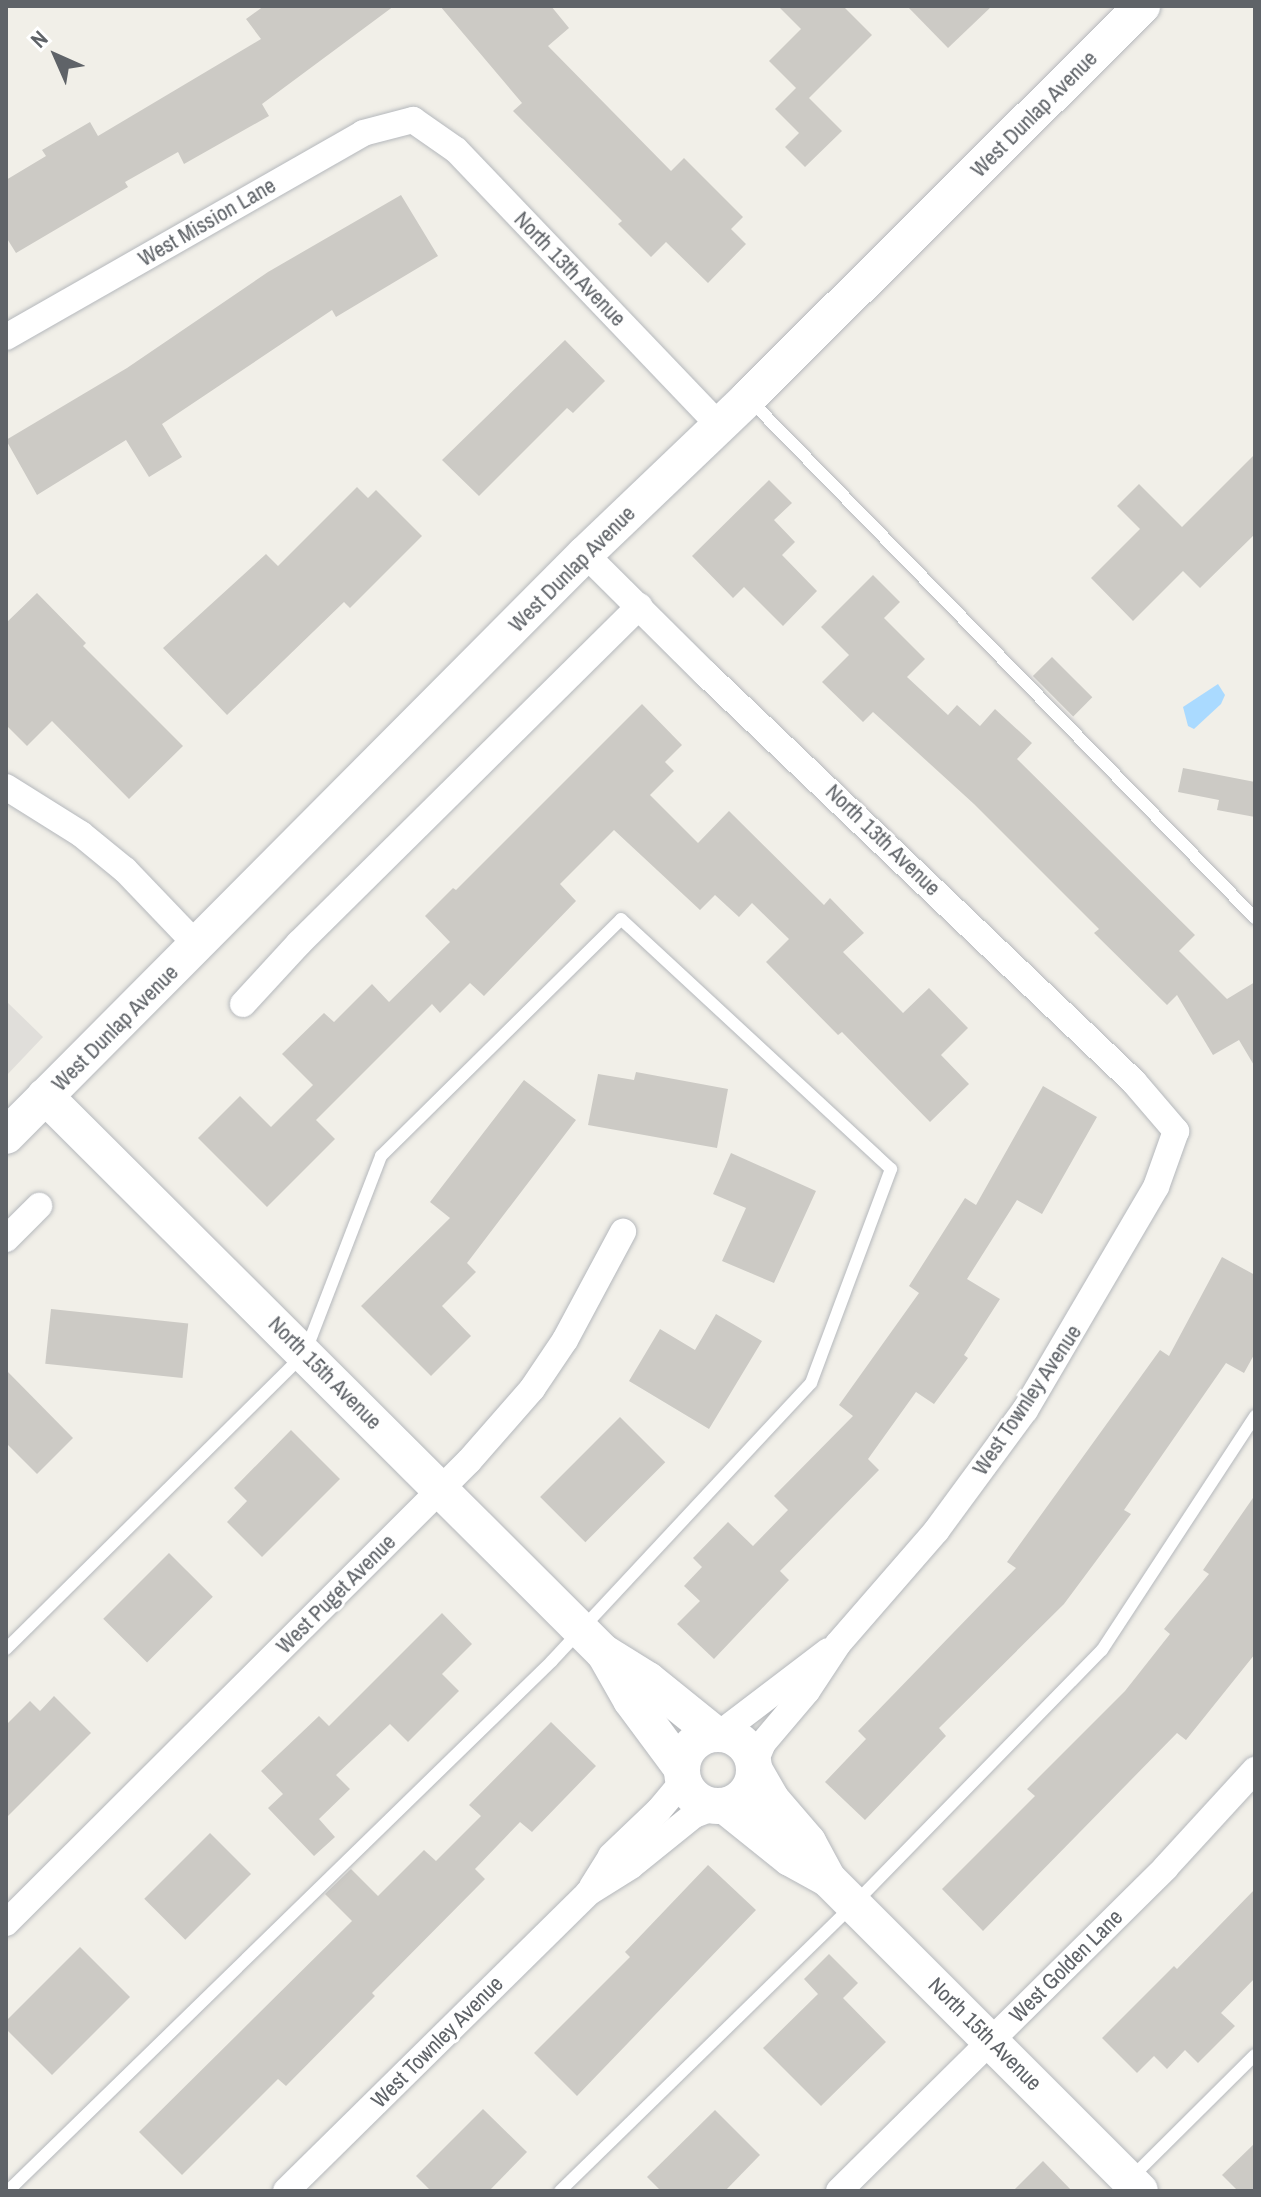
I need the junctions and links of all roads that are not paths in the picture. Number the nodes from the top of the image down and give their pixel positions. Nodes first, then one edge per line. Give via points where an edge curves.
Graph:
1 (1142, 6) edge
2 (413, 120) joint
3 (6, 337) edge
4 (748, 398) junction
5 (720, 426) junction
6 (585, 554) junction
7 (639, 606) junction
8 (6, 787) edge
9 (1255, 918) edge
10 (198, 946) junction
11 (243, 1004) dead end
12 (45, 1096) junction
13 (1176, 1131) joint
14 (6, 1136) edge
15 (39, 1206) dead end
16 (623, 1232) dead end
17 (6, 1239) edge
18 (305, 1353) junction
19 (1255, 1416) edge
20 (442, 1490) junction
21 (593, 1641) junction
22 (838, 1644) junction
23 (6, 1649) edge
24 (717, 1734) junction
25 (754, 1768) junction
26 (1255, 1770) edge
27 (683, 1774) junction
28 (721, 1806) junction
29 (828, 1879) junction
30 (588, 1893) junction
31 (854, 1904) junction
32 (6, 1923) edge
33 (991, 2040) junction
34 (1255, 2055) edge
35 (1129, 2187) edge
36 (8, 2191) edge
37 (286, 2191) edge
38 (560, 2191) edge
39 (839, 2191) edge

1 - 4 street, West Dunlap Avenue
2 - 3 street, West Mission Lane via 363,133
2 - 5 street, North 13th Avenue via 456,150
4 - 5 street, West Dunlap Avenue
4 - 9 lane
5 - 6 street, West Dunlap Avenue
6 - 7 street, North 13th Avenue
6 - 10 street, West Dunlap Avenue
7 - 11 street
7 - 13 street, North 13th Avenue via 1123,1071
8 - 10 street via 81,834 125,870
10 - 12 street, West Dunlap Avenue
12 - 14 street, West Dunlap Avenue
12 - 18 street, North 15th Avenue
13 - 22 street, West Townley Avenue via 1156,1187 1025,1410 937,1530
15 - 17 street
16 - 20 street, West Puget Avenue via 532,1389
18 - 20 street, North 15th Avenue
18 - 21 lane via 381,1156 621,919 891,1169 811,1383
18 - 23 lane
19 - 31 lane via 1102,1650
20 - 21 street, North 15th Avenue
20 - 32 street, West Puget Avenue
21 - 24 street, North 15th Avenue
21 - 27 street, North 15th Avenue
21 - 36 lane
22 - 24 street, West Townley Avenue
22 - 25 street, West Townley Avenue via 763,1743
24 - 25 street, North 15th Avenue via 738,1740
24 - 27 street via 689,1749
25 - 28 street via 744,1793
25 - 29 street, North 15th Avenue
26 - 33 street, West Golden Lane via 1166,1867
27 - 28 street, North 15th Avenue via 696,1798
27 - 30 street, West Townley Avenue via 659,1810 611,1856
28 - 29 street, North 15th Avenue via 790,1858
28 - 30 street, West Townley Avenue via 694,1815
29 - 31 street, North 15th Avenue
30 - 37 street, West Townley Avenue
31 - 33 street, North 15th Avenue
31 - 38 lane
33 - 35 street, North 15th Avenue
33 - 39 street, West Golden Lane
34 - 35 lane

